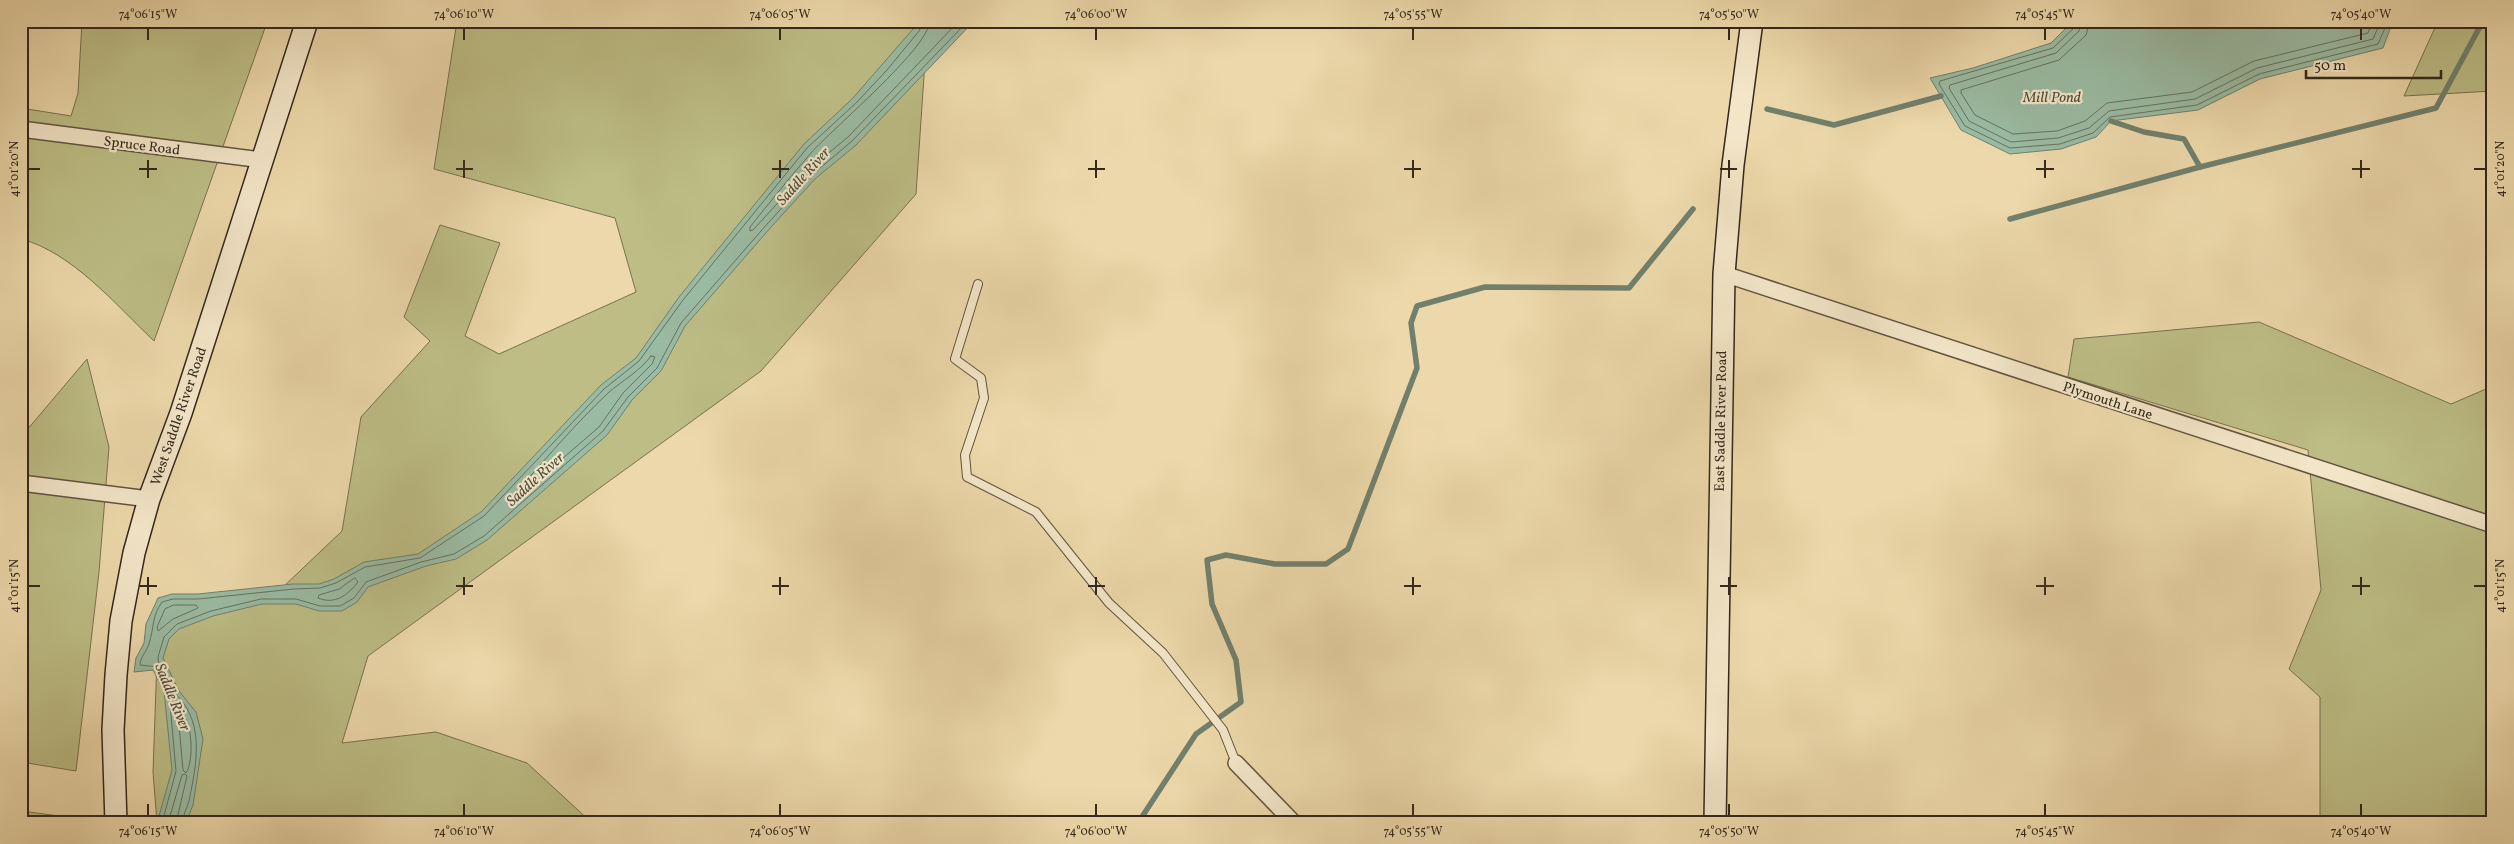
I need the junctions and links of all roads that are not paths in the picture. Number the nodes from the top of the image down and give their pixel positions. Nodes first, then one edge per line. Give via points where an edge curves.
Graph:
1 (307, 21) edge
2 (1752, 21) edge
3 (21, 129) edge
4 (262, 160) junction
5 (1724, 274) junction
6 (978, 284) dead end
7 (21, 483) edge
8 (148, 499) junction
9 (2493, 525) edge
10 (1236, 763) joint
11 (116, 823) edge
12 (1294, 823) edge
13 (1715, 823) edge

1 - 4 main road, West Saddle River Road
2 - 5 main road, East Saddle River Road via 1733,165
3 - 4 street, Spruce Road
4 - 8 main road, West Saddle River Road via 181,413
5 - 9 street, Plymouth Lane
5 - 13 main road, East Saddle River Road
6 - 10 lane via 955,358 981,378 984,398 965,455 967,477 1036,512 1109,603 1163,653 1224,730
7 - 8 street
8 - 11 main road, West Saddle River Road via 121,621 114,730
10 - 12 street

